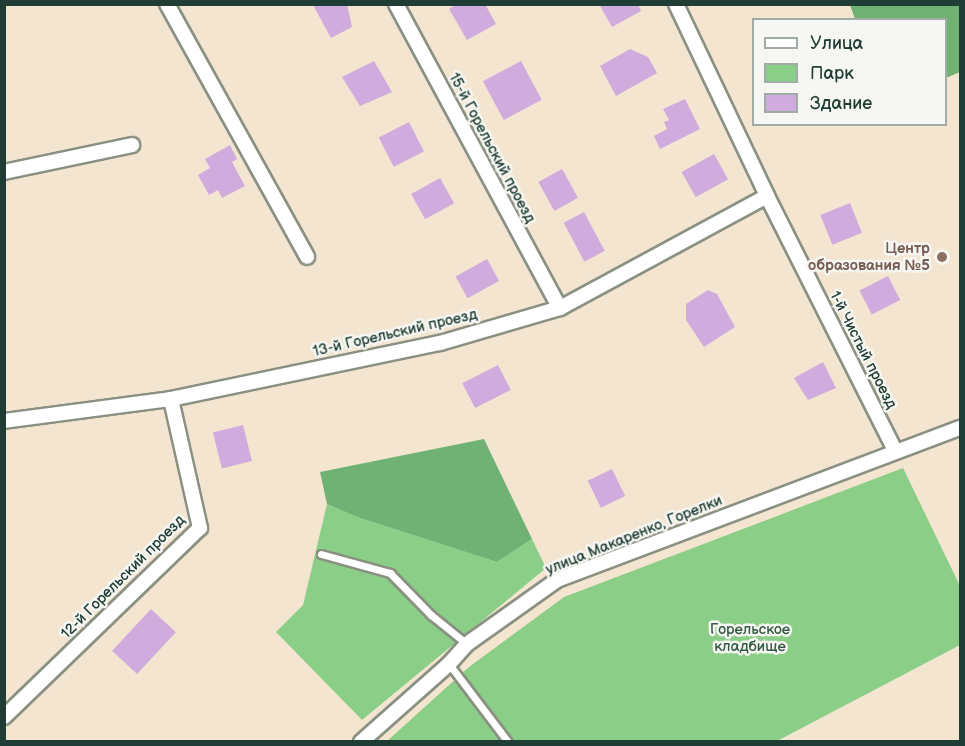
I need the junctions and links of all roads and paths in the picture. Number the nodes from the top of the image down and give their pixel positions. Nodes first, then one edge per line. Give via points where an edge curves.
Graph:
1 (167, 4) edge
2 (396, 4) edge
3 (676, 4) edge
4 (132, 145) dead end
5 (4, 172) edge
6 (767, 196) junction
7 (307, 257) dead end
8 (560, 308) junction
9 (171, 399) junction
10 (4, 420) edge
11 (960, 428) edge
12 (895, 450) junction
13 (321, 554) dead end
14 (467, 644) junction
15 (449, 664) junction
16 (4, 717) edge
17 (362, 741) edge
18 (508, 741) edge

1 - 7 street
2 - 8 street, 15-й Горельский проезд
3 - 6 street, 1-й Чистый проезд
4 - 5 street
6 - 8 street, 13-й Горельский проезд
6 - 12 street, 1-й Чистый проезд
8 - 9 street, 13-й Горельский проезд via 440,343
9 - 10 street, 13-й Горельский проезд
9 - 16 street, 12-й Горельский проезд via 200,528
11 - 12 street, улица Макаренко, Горелки
12 - 14 street, улица Макаренко, Горелки via 557,580
13 - 14 lane via 390,573 430,615
14 - 15 street, улица Макаренко, Горелки
15 - 17 street, улица Макаренко, Горелки
15 - 18 lane

